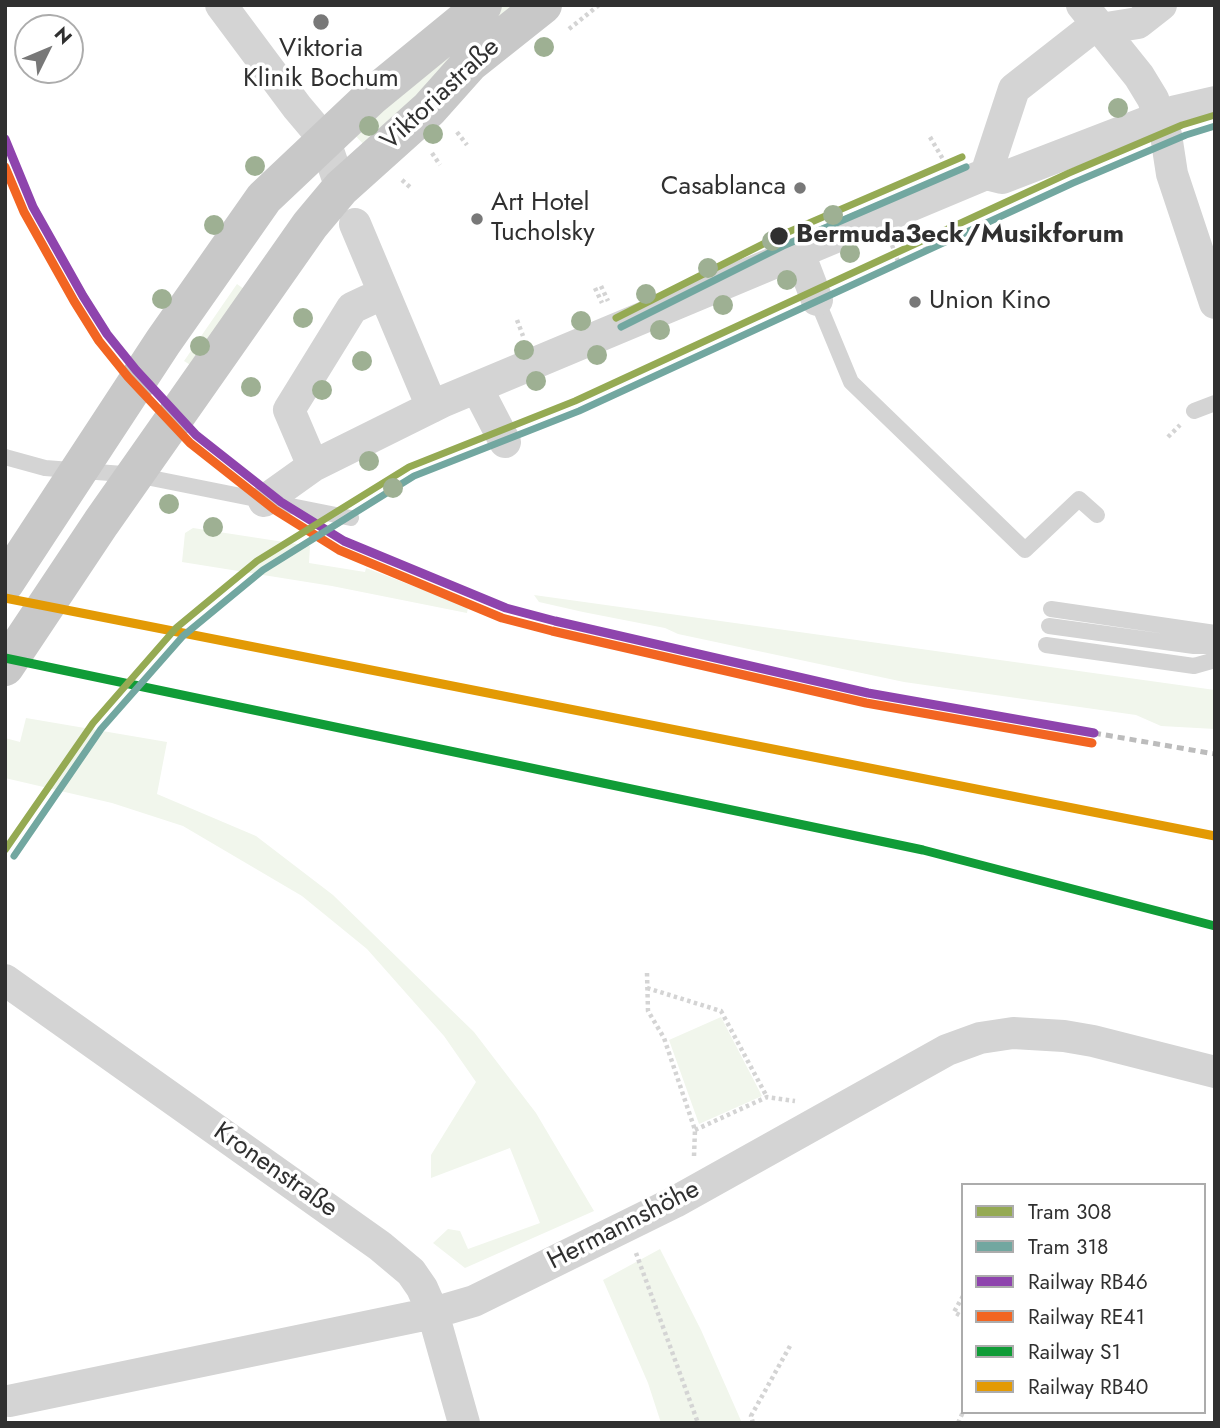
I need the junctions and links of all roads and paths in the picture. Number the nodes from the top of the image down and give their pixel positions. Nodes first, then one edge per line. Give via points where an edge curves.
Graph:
1 (221, 5) edge
2 (483, 5) edge
3 (543, 5) edge
4 (1161, 5) edge
5 (1092, 17) edge
6 (1215, 102) edge
7 (1160, 117) junction
8 (457, 132) dead end
9 (324, 139) junction
10 (467, 145) dead end
11 (432, 153) dead end
12 (440, 165) dead end
13 (986, 174) junction
14 (402, 180) dead end
15 (341, 188) junction
16 (411, 188) dead end
17 (355, 224) dead end
18 (923, 245) dead end
19 (927, 252) dead end
20 (799, 253) junction
21 (817, 300) joint
22 (1215, 303) edge
23 (377, 313) junction
24 (477, 388) junction
25 (1215, 403) edge
26 (432, 407) junction
27 (1194, 411) dead end
28 (505, 442) dead end
29 (5, 457) edge
30 (313, 466) junction
31 (79, 470) junction
32 (136, 475) junction
33 (264, 501) junction
34 (1097, 515) dead end
35 (351, 518) dead end
36 (5, 583) edge
37 (1051, 609) dead end
38 (1049, 626) dead end
39 (1215, 634) edge
40 (1046, 645) dead end
41 (1215, 646) edge
42 (1215, 660) edge
43 (5, 667) edge
44 (647, 973) dead end
45 (5, 980) edge
46 (647, 988) junction
47 (1215, 1072) edge
48 (767, 1097) junction
49 (827, 1118) junction
50 (695, 1130) junction
51 (695, 1142) dead end
52 (624, 1227) junction
53 (961, 1300) edge
54 (433, 1313) junction
55 (961, 1316) edge
56 (790, 1346) dead end
57 (10, 1407) edge
58 (464, 1423) edge
59 (698, 1423) edge
60 (753, 1423) edge

1 - 9 street
2 - 9 main road, Viktoriastraße
3 - 15 main road, Viktoriastraße via 470,63 429,109
4 - 5 street via 1138,23
5 - 7 street via 1139,76
5 - 13 street via 1088,31 1014,89
6 - 7 street
7 - 13 street via 1002,178
7 - 22 street via 1172,174
8 - 10 path
9 - 15 street
9 - 31 main road, Viktoriastraße via 264,198
11 - 12 path
13 - 20 street
14 - 16 path
15 - 32 main road, Viktoriastraße via 310,225
17 - 23 street
18 - 19 path
20 - 21 street
20 - 24 street
21 - 34 lane via 850,382 1025,550 1079,499
23 - 26 street
23 - 30 street via 352,308 289,410
24 - 26 street
24 - 28 street
25 - 27 lane
26 - 30 street
29 - 31 lane via 45,468
30 - 33 street
31 - 32 lane
31 - 36 main road, Viktoriastraße
32 - 33 lane
32 - 43 main road, Viktoriastraße
33 - 35 lane
37 - 39 lane
38 - 41 lane
40 - 42 lane via 1194,666
44 - 46 path
45 - 54 street, Kronenstraße via 380,1246 411,1272
46 - 48 path via 721,1011
46 - 50 path via 648,1011 664,1038
47 - 49 street, Hermannshöhe via 1093,1041 1013,1034 980,1038 947,1050
48 - 49 path via 792,1100
48 - 50 path
49 - 52 street, Hermannshöhe
50 - 51 path
52 - 54 street, Hermannshöhe via 474,1301
52 - 59 path
53 - 55 path via 954,1312
54 - 57 street, Hermannshöhe
54 - 58 street, Kronenstraße
56 - 60 path via 751,1416

